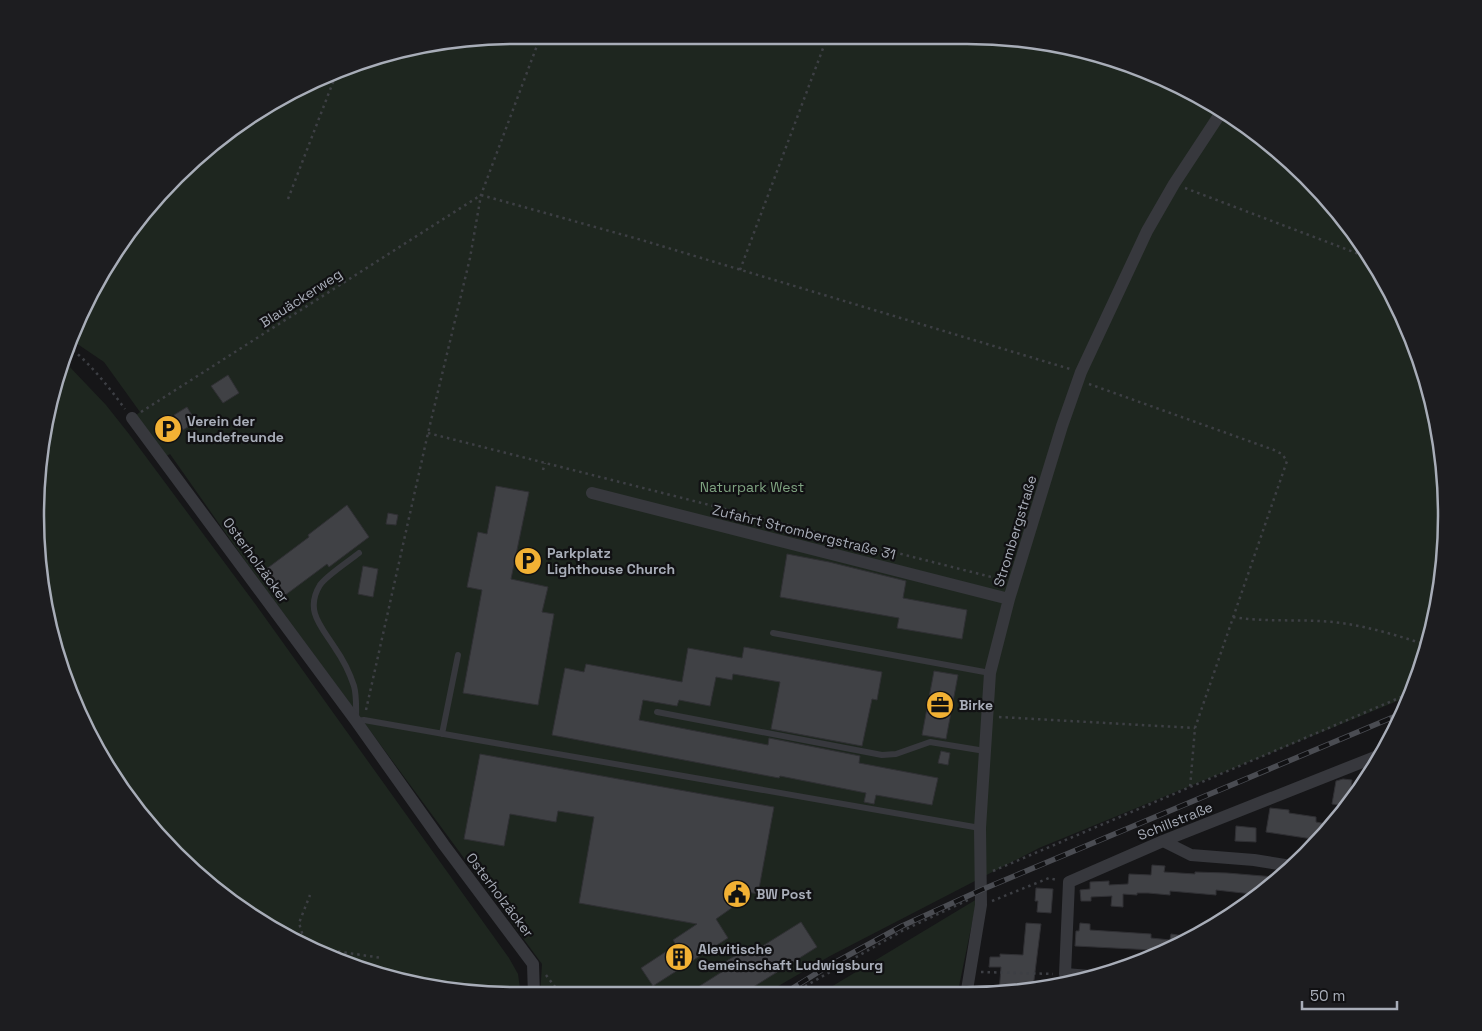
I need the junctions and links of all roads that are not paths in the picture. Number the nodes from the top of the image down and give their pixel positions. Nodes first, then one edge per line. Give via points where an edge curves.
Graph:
1 (1218, 117) edge
2 (132, 418) road end
3 (592, 493) dead end
4 (359, 553) dead end
5 (1009, 599) junction
6 (773, 633) dead end
7 (458, 655) dead end
8 (990, 673) junction
9 (657, 712) dead end
10 (360, 720) junction
11 (442, 734) junction
12 (985, 751) junction
13 (1369, 760) edge
14 (980, 828) junction
15 (1163, 841) junction
16 (1284, 865) edge
17 (1073, 975) edge
18 (534, 987) edge
19 (968, 987) edge

1 - 5 street, Strombergstraße via 1174,184 1144,238 1079,376
2 - 10 street, Osterholzäcker
3 - 5 street, Zufahrt Strombergstraße 31
4 - 10 lane via 321,584 315,596 314,609 318,623 336,648 354,686
5 - 8 street, Strombergstraße
6 - 8 lane
7 - 11 lane
8 - 12 street, Strombergstraße
9 - 12 lane via 882,755 896,754 930,742
10 - 11 lane
10 - 18 street, Osterholzäcker via 444,845 533,964
11 - 14 lane
12 - 14 street, Strombergstraße
13 - 15 street, Schillstraße
14 - 19 street, Strombergstraße via 981,900
15 - 16 street via 1191,855
15 - 17 street, Schillstraße via 1069,882 1064,974

